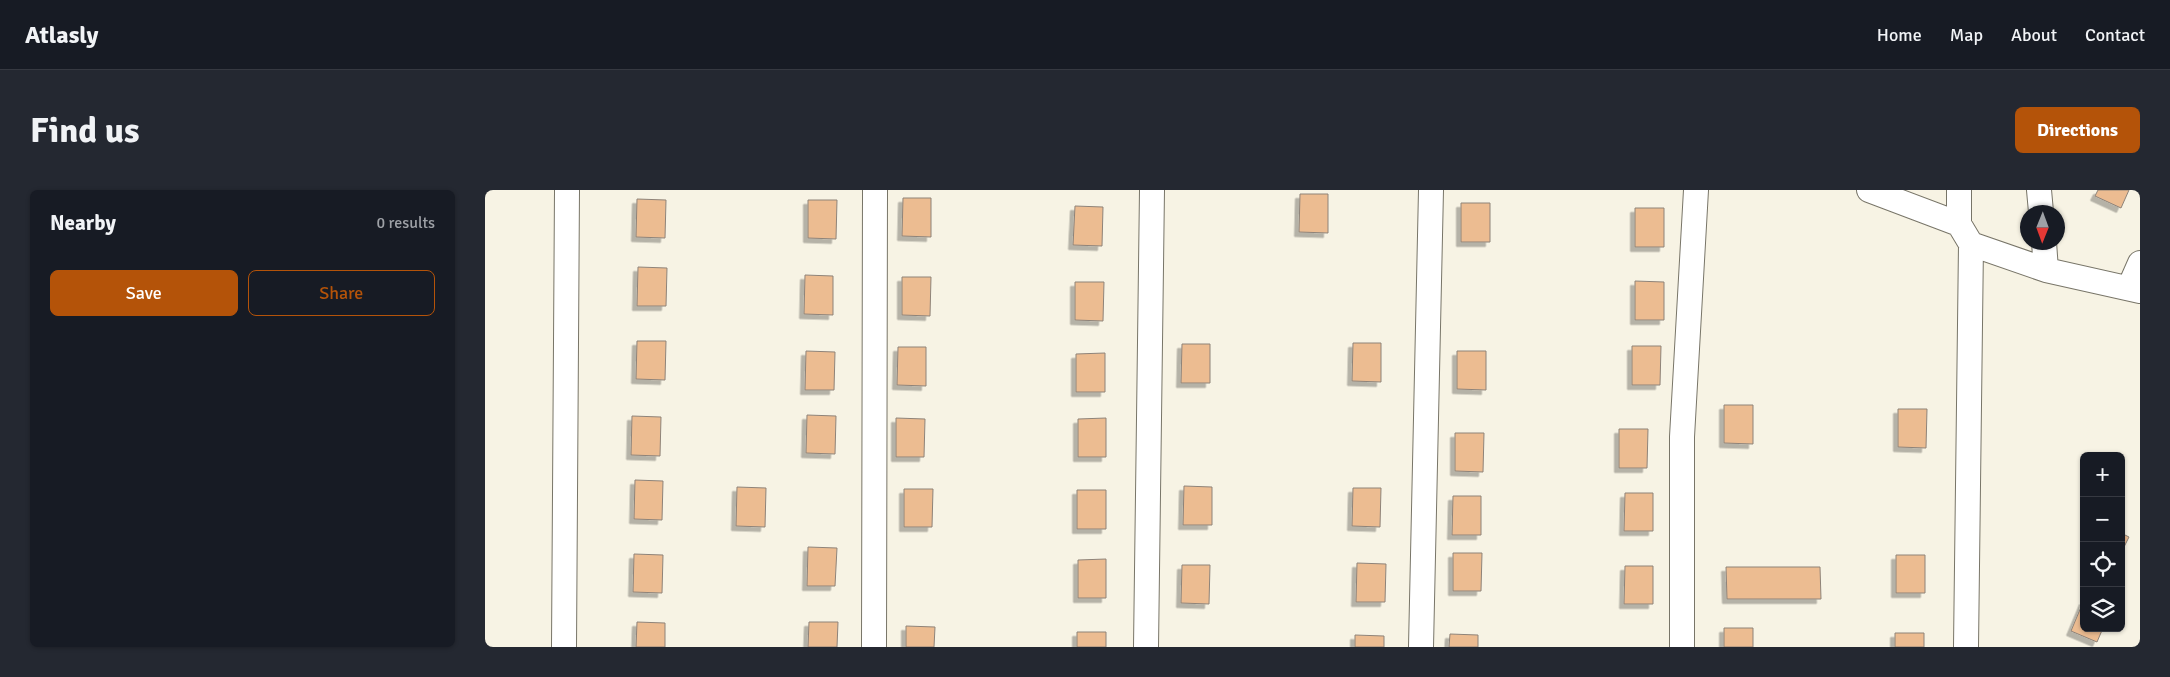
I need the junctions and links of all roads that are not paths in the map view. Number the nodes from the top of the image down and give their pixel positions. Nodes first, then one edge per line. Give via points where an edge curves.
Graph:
1 (567, 190) edge
2 (875, 190) edge
3 (1152, 190) edge
4 (1431, 190) edge
5 (1696, 190) edge
6 (1869, 190) edge
7 (1959, 190) edge
8 (2039, 190) edge
9 (2040, 205) edge
10 (1959, 224) junction
11 (1971, 244) junction
12 (2045, 250) edge
13 (2140, 263) edge
14 (2046, 270) junction
15 (2135, 289) edge
16 (564, 647) edge
17 (874, 647) edge
18 (1146, 647) edge
19 (1421, 647) edge
20 (1683, 647) edge
21 (1966, 647) edge

1 - 16 street
2 - 17 street
3 - 18 street
4 - 19 street
5 - 20 street via 1682,437
6 - 10 street
7 - 10 street
8 - 9 street
10 - 11 street
11 - 14 street
11 - 21 street
12 - 14 street
13 - 15 street
14 - 15 street

